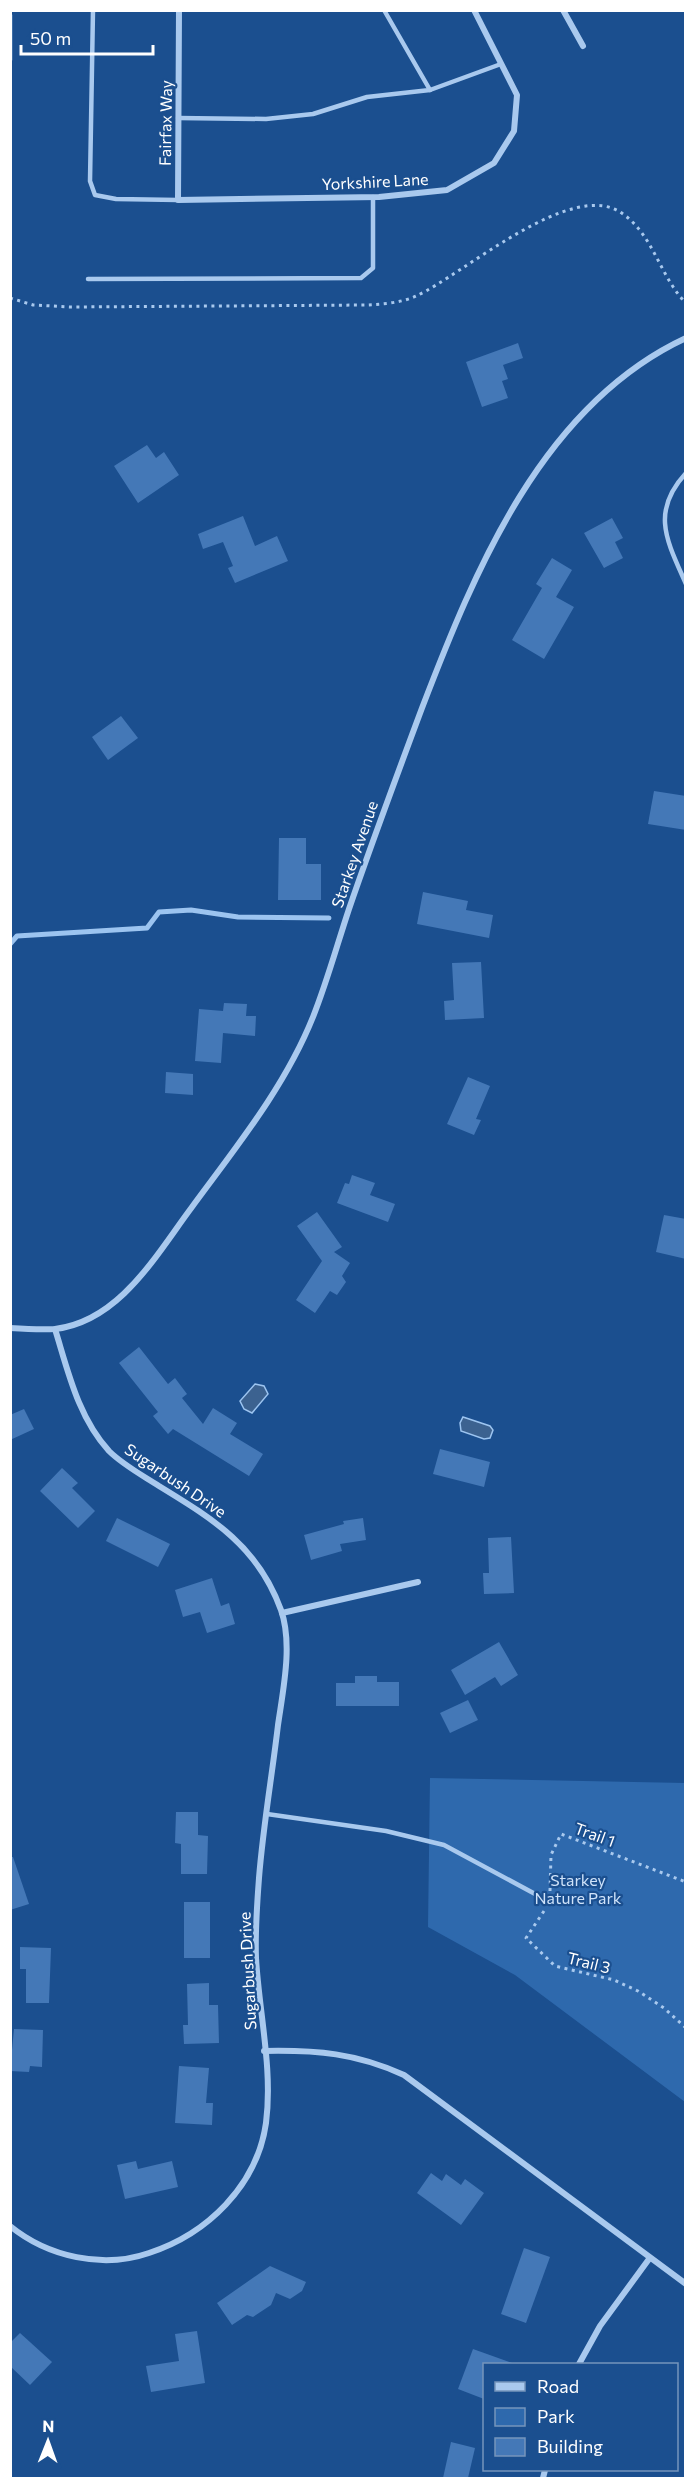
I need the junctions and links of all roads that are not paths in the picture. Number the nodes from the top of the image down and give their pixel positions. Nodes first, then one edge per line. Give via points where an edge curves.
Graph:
1 (93, 10) edge
2 (179, 10) edge
3 (384, 10) edge
4 (474, 10) edge
5 (563, 10) edge
6 (10, 15) edge
7 (583, 46) dead end
8 (10, 60) edge
9 (501, 64) junction
10 (430, 90) junction
11 (178, 118) junction
12 (373, 198) junction
13 (178, 200) junction
14 (88, 279) dead end
15 (686, 338) edge
16 (686, 473) edge
17 (686, 584) edge
18 (10, 1329) edge
19 (55, 1329) junction
20 (418, 1582) dead end
21 (282, 1613) junction
22 (267, 1814) junction
23 (550, 1902) road end
24 (264, 2051) junction
25 (10, 2226) edge
26 (648, 2259) junction
27 (686, 2284) edge
28 (580, 2363) edge

1 - 13 lane via 90,181 95,195
2 - 11 street, Fairfax Way
3 - 10 lane
4 - 9 street, Yorkshire Lane
5 - 7 street
6 - 8 lane
9 - 10 lane
9 - 12 street, Yorkshire Lane via 517,95 514,131 494,163 447,190
10 - 11 lane via 367,97 313,114 266,119
11 - 13 street, Fairfax Way
12 - 13 street, Yorkshire Lane
12 - 14 lane via 373,268 361,278
15 - 19 street, Starkey Avenue via 637,367 601,395 552,450 508,515 477,574 432,682 313,1017 264,1108 145,1272 101,1312
16 - 17 lane via 668,495 664,513 666,539
18 - 19 street, Starkey Avenue
19 - 21 street, Sugarbush Drive via 79,1404 94,1434 130,1467 236,1538 256,1561
20 - 21 street
21 - 22 street, Sugarbush Drive via 286,1648 283,1689
22 - 23 lane via 386,1831 444,1845
22 - 24 street, Sugarbush Drive via 256,1922
24 - 25 street via 266,2125 256,2153 235,2193 197,2231 136,2258 100,2260 57,2253
24 - 26 street, Sugarbush Drive via 345,2054 404,2075
26 - 27 street, Sugarbush Drive
26 - 28 street via 600,2326

